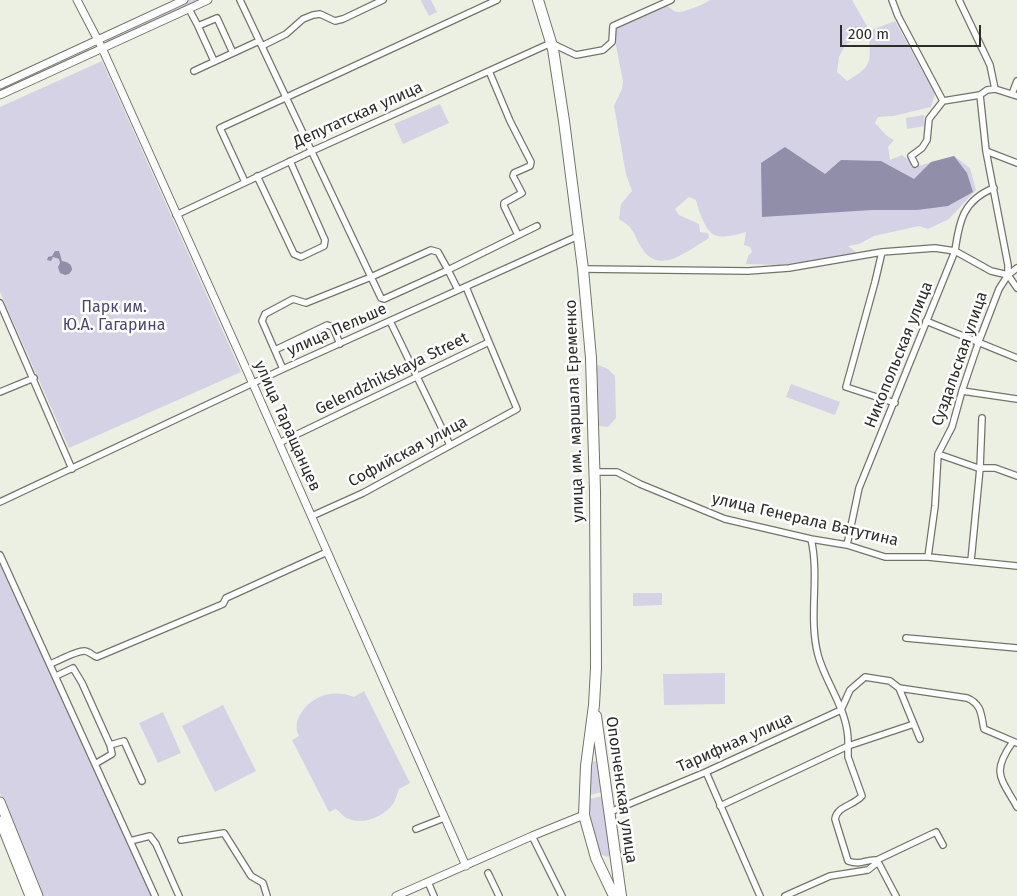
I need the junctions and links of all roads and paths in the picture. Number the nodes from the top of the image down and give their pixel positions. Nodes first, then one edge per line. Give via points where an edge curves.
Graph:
1 (77, 0) edge
2 (184, 0) edge
3 (208, 0) edge
4 (240, 0) edge
5 (384, 0) edge
6 (497, 0) edge
7 (538, 0) edge
8 (670, 0) edge
9 (892, 0) edge
10 (959, 0) edge
11 (664, 2) edge
12 (189, 9) junction
13 (198, 26) junction
14 (98, 40) junction
15 (551, 42) junction
16 (261, 44) junction
17 (102, 48) junction
18 (234, 53) junction
19 (214, 62) junction
20 (194, 71) dead end
21 (489, 71) junction
22 (1017, 81) edge
23 (0, 85) edge
24 (996, 89) junction
25 (0, 95) edge
26 (980, 95) junction
27 (1014, 95) edge
28 (286, 97) junction
29 (943, 101) junction
30 (312, 151) junction
31 (986, 151) junction
32 (290, 161) junction
33 (1017, 163) edge
34 (915, 164) dead end
35 (257, 176) junction
36 (245, 182) junction
37 (994, 188) junction
38 (176, 215) junction
39 (537, 226) dead end
40 (518, 235) junction
41 (578, 236) junction
42 (955, 251) junction
43 (882, 252) junction
44 (1017, 267) edge
45 (583, 269) junction
46 (448, 270) junction
47 (1008, 275) junction
48 (371, 277) junction
49 (466, 287) junction
50 (1017, 288) edge
51 (458, 290) junction
52 (0, 303) edge
53 (390, 321) junction
54 (926, 321) junction
55 (979, 341) junction
56 (489, 342) junction
57 (340, 344) junction
58 (275, 350) junction
59 (1017, 358) edge
60 (283, 369) junction
61 (34, 378) junction
62 (416, 378) junction
63 (254, 384) junction
64 (962, 391) junction
65 (0, 392) edge
66 (1017, 399) edge
67 (894, 403) junction
68 (982, 418) dead end
69 (279, 443) junction
70 (450, 446) junction
71 (938, 454) junction
72 (980, 468) junction
73 (72, 469) junction
74 (595, 472) junction
75 (1017, 476) edge
76 (0, 502) edge
77 (312, 516) junction
78 (811, 539) junction
79 (847, 545) junction
80 (327, 552) junction
81 (0, 555) edge
82 (928, 557) junction
83 (971, 561) junction
84 (1017, 566) edge
85 (906, 638) dead end
86 (1017, 648) edge
87 (50, 664) junction
88 (56, 676) junction
89 (899, 688) junction
90 (594, 705) junction
91 (841, 710) junction
92 (914, 724) junction
93 (920, 739) dead end
94 (1015, 743) edge
95 (110, 745) junction
96 (848, 746) junction
97 (95, 764) junction
98 (604, 764) junction
99 (586, 766) junction
100 (706, 772) junction
101 (142, 781) dead end
102 (0, 802) edge
103 (720, 806) junction
104 (1017, 807) edge
105 (610, 812) junction
106 (584, 814) junction
107 (444, 818) junction
108 (0, 821) edge
109 (416, 829) dead end
110 (532, 836) junction
111 (181, 840) dead end
112 (130, 841) junction
113 (943, 844) dead end
114 (614, 853) junction
115 (596, 858) junction
116 (877, 860) junction
117 (466, 866) junction
118 (488, 873) dead end
119 (428, 882) junction
120 (30, 896) edge
121 (38, 896) edge
122 (155, 896) edge
123 (179, 896) edge
124 (267, 896) edge
125 (396, 896) edge
126 (434, 896) edge
127 (499, 896) edge
128 (562, 896) edge
129 (614, 896) edge
130 (621, 896) edge
131 (760, 896) edge
132 (786, 896) edge
133 (896, 896) edge

1 - 14 street, улица Таращанцев
2 - 14 street
3 - 12 street
4 - 16 street
5 - 16 street via 335,21 320,14 313,15 302,19 286,34
6 - 28 street
7 - 15 highway, улица им. маршала Еременко
8 - 11 street
9 - 29 street
10 - 24 street via 990,65
11 - 15 street via 613,26 612,42 602,50 576,55
12 - 13 street
12 - 17 street
13 - 18 street via 217,18
13 - 19 street
14 - 17 street, улица Таращанцев
14 - 23 street
15 - 21 street, Депутатская улица
15 - 41 highway, улица им. маршала Еременко
16 - 18 street
16 - 28 street
17 - 25 street
17 - 38 street, улица Таращанцев
18 - 19 street
19 - 20 street
21 - 30 street, Депутатская улица
21 - 40 street via 531,162 530,166 513,176 522,193 504,203
22 - 27 street
24 - 26 street
24 - 27 street
26 - 29 street
26 - 31 street
28 - 30 street
28 - 36 street via 220,128
29 - 34 street via 929,119 927,140 911,156
30 - 32 street, Депутатская улица
30 - 48 street
31 - 33 street
31 - 37 street
32 - 35 street, Депутатская улица
32 - 35 street via 325,240 324,246 301,257 294,254
35 - 36 street, Депутатская улица
36 - 38 street, Депутатская улица
37 - 42 street, Никопольская улица via 982,192 969,204 959,225
37 - 47 street
38 - 63 street, улица Таращанцев
39 - 40 street
40 - 46 street
41 - 45 highway, улица им. маршала Еременко
41 - 49 street, улица Пельше
42 - 43 street via 935,248
42 - 47 street via 991,271
42 - 54 street, Никопольская улица
43 - 45 street via 789,268 748,271
43 - 67 street via 846,387
44 - 47 street, Суздальская улица
45 - 74 highway, улица им. маршала Еременко via 591,358
46 - 48 street via 438,252 431,250
46 - 48 street via 384,299
46 - 51 street
47 - 50 street
47 - 55 street, Суздальская улица via 999,289
48 - 58 street via 306,303 293,299 265,314 262,321
49 - 51 street, улица Пельше
49 - 56 street
51 - 53 street, улица Пельше
52 - 61 street
53 - 57 street, улица Пельше
53 - 62 street
54 - 55 street
54 - 67 street, Никопольская улица
55 - 59 street
55 - 64 street, Суздальская улица
56 - 62 street, Gelendzhikskaya Street
56 - 70 street, Софийская улица via 517,409
57 - 58 street via 333,327 327,326
57 - 60 street, улица Пельше
58 - 60 street
60 - 63 street, улица Пельше
61 - 65 street
61 - 73 street
62 - 69 street, Gelendzhikskaya Street
62 - 70 street
63 - 69 street, улица Таращанцев
63 - 73 street, улица Пельше
64 - 66 street
64 - 71 street, Суздальская улица via 952,427
67 - 79 street, Никопольская улица via 859,488
68 - 72 street
69 - 77 street, улица Таращанцев
70 - 77 street, Софийская улица via 363,493
71 - 72 street
71 - 82 street
72 - 75 street via 995,468
72 - 83 street
73 - 76 street, улица Пельше
74 - 78 street, улица Генерала Ватутина via 617,472 725,519
74 - 90 highway, улица им. маршала Еременко
77 - 80 street, улица Таращанцев
78 - 79 street, улица Генерала Ватутина
78 - 91 street via 815,554 814,637 819,658
79 - 82 street, улица Генерала Ватутина via 885,557
80 - 87 street via 226,598 223,604 98,657 82,650
80 - 107 street, улица Таращанцев
81 - 87 street
82 - 83 street, улица Генерала Ватутина
83 - 84 street, улица Генерала Ватутина
85 - 86 street
87 - 88 street
88 - 95 street via 73,668
88 - 97 street
89 - 91 street via 890,681 865,677 850,690
89 - 92 street
89 - 94 street via 974,701 984,729
90 - 98 highway, Ополченская улица
90 - 99 highway, Ополченская улица
91 - 96 street
91 - 100 street, Тарифная улица
92 - 93 street
92 - 96 street
94 - 104 street via 1002,757 999,775
95 - 97 street via 112,754
95 - 101 street via 124,741
96 - 103 street
96 - 116 street via 848,757 862,796 838,810 835,819 848,861 857,864
97 - 112 street
98 - 99 highway via 593,759
98 - 105 highway, Ополченская улица
99 - 106 highway, Ополченская улица
100 - 103 street
100 - 105 street, Тарифная улица
102 - 121 main road
103 - 131 street
105 - 114 highway, Ополченская улица
106 - 110 street
106 - 115 highway, Ополченская улица
107 - 109 street
107 - 117 street, улица Таращанцев
108 - 120 main road
110 - 117 street
110 - 128 street
111 - 124 street via 224,833 251,876 262,883
112 - 122 street
112 - 123 street via 150,836
113 - 116 street via 936,832
114 - 115 highway via 610,861
114 - 130 highway, Ополченская улица
115 - 129 highway, Ополченская улица
116 - 132 street via 868,870 830,876
116 - 133 street
117 - 119 street
118 - 127 street
119 - 125 street
119 - 126 street

